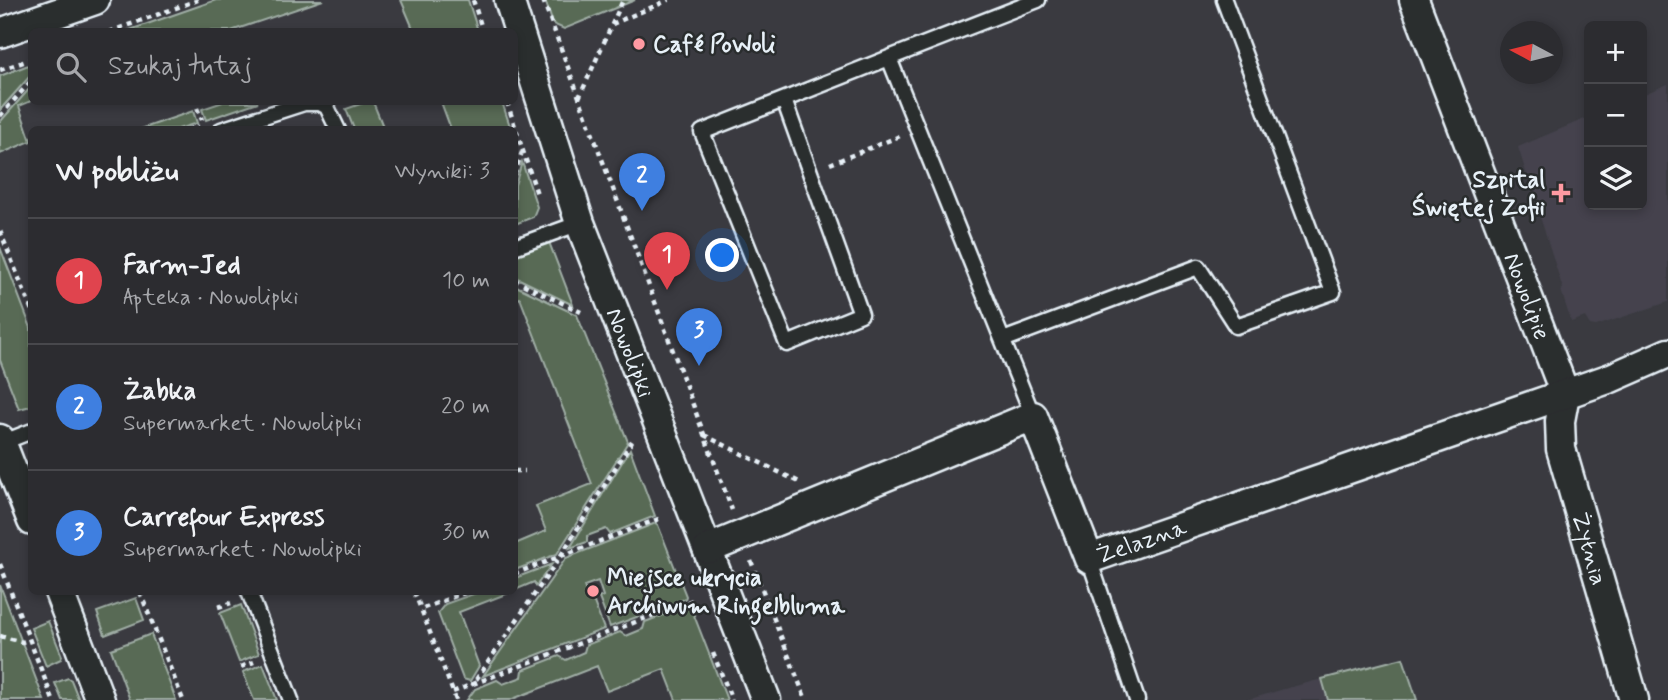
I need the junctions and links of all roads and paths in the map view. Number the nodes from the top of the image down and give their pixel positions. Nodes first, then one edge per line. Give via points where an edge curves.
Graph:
1 (94, 0) edge
2 (198, 0) edge
3 (472, 0) edge
4 (509, 0) edge
5 (543, 0) edge
6 (623, 0) edge
7 (669, 0) edge
8 (1038, 0) edge
9 (1224, 0) edge
10 (1414, 0) edge
11 (611, 24) junction
12 (121, 28) edge
13 (482, 28) edge
14 (518, 28) edge
15 (518, 28) edge
16 (0, 33) edge
17 (889, 58) junction
18 (28, 60) edge
19 (0, 70) edge
20 (28, 84) edge
21 (579, 99) junction
22 (784, 100) junction
23 (302, 105) edge
24 (321, 105) edge
25 (197, 108) dead end
26 (0, 116) edge
27 (203, 124) dead end
28 (234, 126) edge
29 (336, 126) edge
30 (906, 147) dead end
31 (523, 150) dead end
32 (518, 164) edge
33 (810, 173) junction
34 (580, 223) junction
35 (0, 231) edge
36 (518, 246) edge
37 (518, 282) edge
38 (28, 302) edge
39 (582, 312) dead end
40 (1003, 340) junction
41 (1668, 353) edge
42 (1565, 394) junction
43 (1033, 416) junction
44 (28, 432) edge
45 (704, 435) junction
46 (1, 441) edge
47 (632, 441) dead end
48 (518, 471) edge
49 (526, 471) dead end
50 (807, 486) dead end
51 (28, 511) edge
52 (661, 518) dead end
53 (741, 535) junction
54 (708, 549) junction
55 (560, 557) junction
56 (1089, 559) junction
57 (0, 564) edge
58 (518, 573) edge
59 (60, 595) edge
60 (141, 595) edge
61 (250, 595) edge
62 (415, 595) edge
63 (459, 595) edge
64 (693, 600) dead end
65 (233, 602) dead end
66 (218, 607) dead end
67 (421, 609) junction
68 (161, 621) dead end
69 (154, 624) junction
70 (0, 636) edge
71 (29, 640) junction
72 (256, 661) dead end
73 (241, 667) dead end
74 (184, 680) dead end
75 (176, 683) junction
76 (473, 684) junction
77 (453, 692) junction
78 (53, 700) edge
79 (100, 700) edge
80 (183, 700) edge
81 (291, 700) edge
82 (456, 700) edge
83 (766, 700) edge
84 (806, 700) edge
85 (1137, 700) edge
86 (1634, 700) edge

1 - 16 street
2 - 12 path
3 - 13 path
4 - 14 street, Nowolipki
5 - 21 path
6 - 11 path
7 - 11 path
8 - 17 lane
9 - 40 lane via 1333,292 1236,326 1198,267
10 - 42 street, Nowolipie
11 - 21 path
15 - 34 street, Nowolipki
17 - 22 lane
17 - 40 lane
18 - 19 path
20 - 26 path
21 - 45 path
22 - 33 lane
22 - 33 lane via 702,132 787,344 861,314
23 - 28 lane
24 - 29 lane via 327,107
25 - 27 path
30 - 33 path via 901,135
31 - 32 path
34 - 36 lane
34 - 54 street, Nowolipki
35 - 38 path
37 - 39 path
40 - 43 lane
41 - 42 street, Żelazna
42 - 56 street, Żelazna
42 - 86 street, Żytnia via 1561,449
43 - 53 street
43 - 56 street, Żelazna
44 - 46 lane
45 - 50 path
45 - 53 path
46 - 51 street
47 - 55 path
48 - 49 path
52 - 55 path
53 - 54 street
53 - 84 path
54 - 83 street, Nowolipki
55 - 58 path
55 - 76 path
56 - 85 lane
57 - 71 path
59 - 79 street
60 - 69 path
61 - 81 lane
62 - 67 path
63 - 67 path
64 - 76 path
65 - 66 path
67 - 77 path
68 - 69 path
69 - 75 path
70 - 71 path
71 - 78 path
72 - 73 path
74 - 75 path
75 - 80 path
76 - 77 path
77 - 82 path

